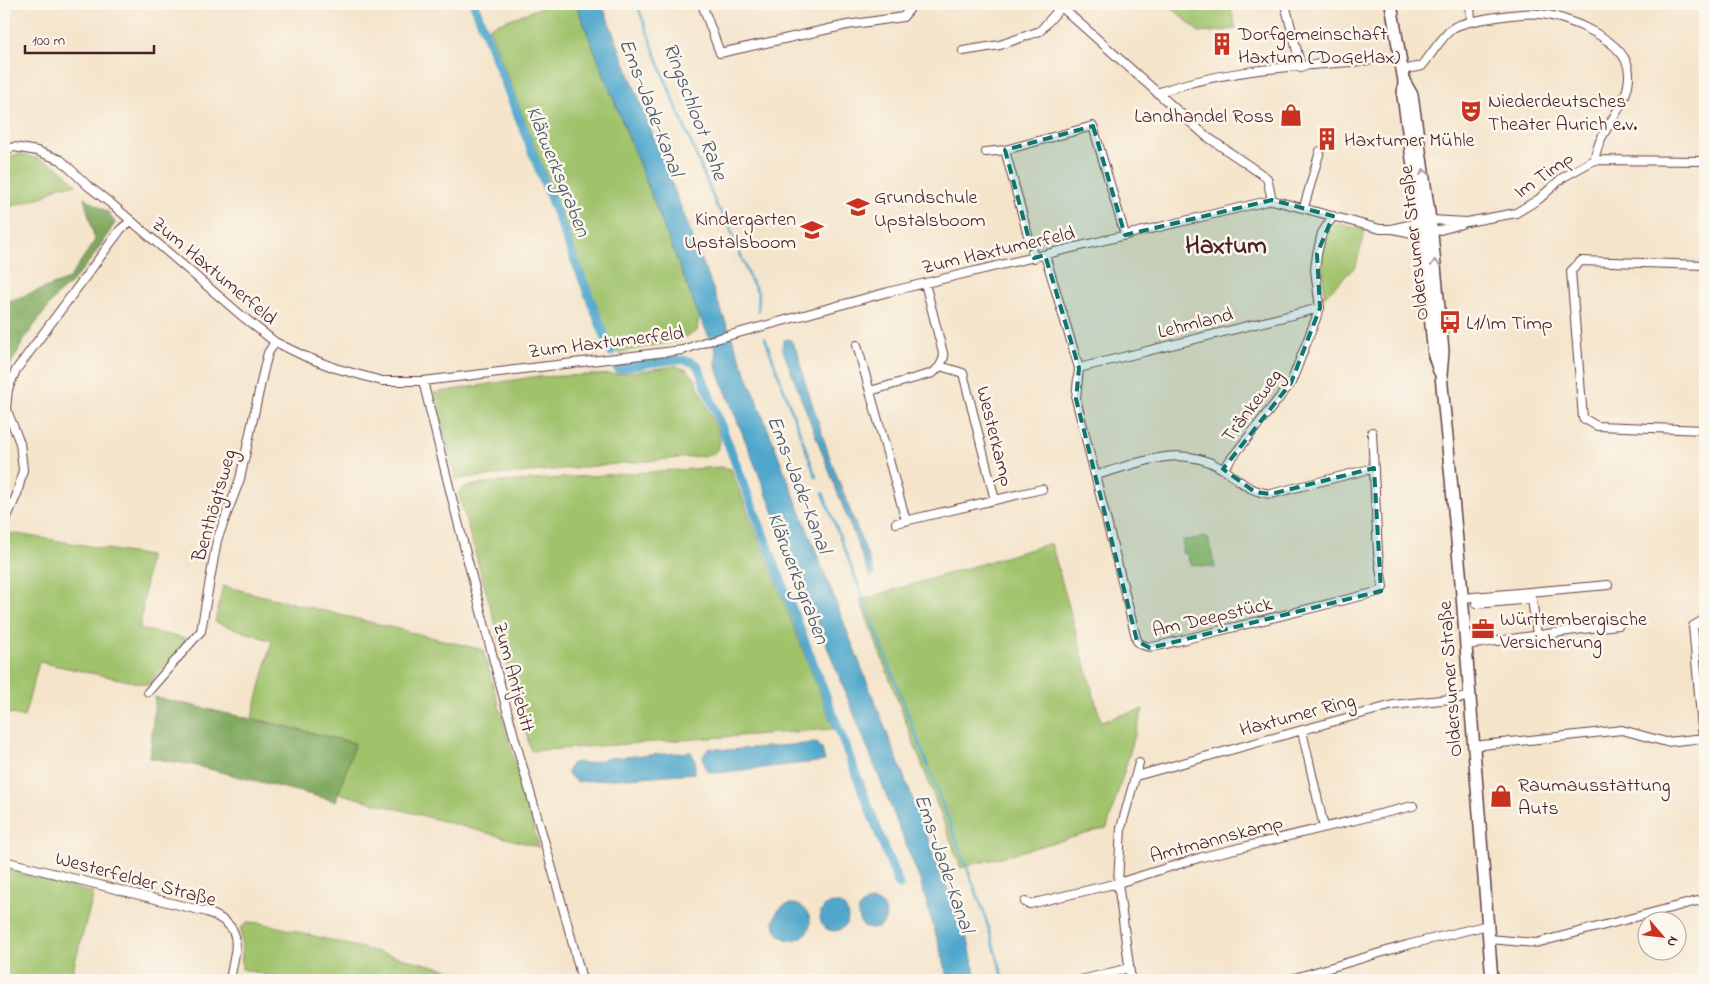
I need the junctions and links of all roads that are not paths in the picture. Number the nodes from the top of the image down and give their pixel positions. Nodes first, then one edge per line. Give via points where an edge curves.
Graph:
1 (702, 4) edge
2 (910, 4) edge
3 (1285, 4) edge
4 (1391, 4) edge
5 (1470, 4) edge
6 (1060, 5) edge
7 (1471, 22) junction
8 (963, 51) dead end
9 (1386, 58) dead end
10 (1301, 67) junction
11 (1403, 75) junction
12 (1157, 92) junction
13 (4, 150) edge
14 (1005, 150) junction
15 (1320, 151) dead end
16 (986, 152) dead end
17 (1594, 160) junction
18 (1705, 161) edge
19 (1272, 200) junction
20 (1304, 207) junction
21 (1333, 216) junction
22 (131, 221) junction
23 (1426, 221) junction
24 (1467, 222) junction
25 (1391, 229) junction
26 (1427, 234) junction
27 (1125, 235) junction
28 (1045, 255) junction
29 (1034, 258) junction
30 (1705, 264) edge
31 (925, 283) junction
32 (1320, 308) junction
33 (275, 342) junction
34 (857, 345) dead end
35 (940, 366) junction
36 (1079, 368) junction
37 (423, 381) junction
38 (870, 391) junction
39 (1705, 430) edge
40 (1372, 432) dead end
41 (1374, 468) junction
42 (1223, 469) junction
43 (1096, 475) junction
44 (1042, 490) dead end
45 (995, 500) junction
46 (906, 521) junction
47 (896, 523) dead end
48 (4, 524) edge
49 (1608, 585) dead end
50 (1462, 598) junction
51 (1476, 604) dead end
52 (1705, 619) edge
53 (1619, 625) dead end
54 (1537, 634) junction
55 (1465, 645) junction
56 (148, 692) dead end
57 (1470, 697) junction
58 (1302, 731) junction
59 (1704, 738) edge
60 (1473, 746) junction
61 (1139, 763) dead end
62 (1136, 776) junction
63 (1413, 806) dead end
64 (1324, 828) junction
65 (4, 861) edge
66 (1118, 883) junction
67 (1705, 899) edge
68 (1025, 902) dead end
69 (1488, 925) junction
70 (1489, 940) junction
71 (1129, 968) junction
72 (230, 980) edge
73 (582, 980) edge
74 (1081, 980) edge
75 (1131, 980) edge
76 (1288, 980) edge
77 (1492, 980) edge

1 - 2 street via 720,53 847,25 903,17
3 - 10 street
4 - 11 main road, Oldersumer Straße
5 - 7 street
6 - 8 street via 1040,31 1000,45
6 - 12 street
7 - 11 street via 1453,28 1422,66
7 - 17 street via 1540,14 1588,28 1620,50 1627,62 1628,83 1623,101 1600,140
9 - 10 street
10 - 12 street via 1225,75
11 - 23 main road, Oldersumer Straße via 1412,95
12 - 19 street via 1206,136 1267,178
13 - 22 street, Zum Haxtumerfeld via 14,147 61,160
14 - 16 street
14 - 27 street via 1094,126
14 - 29 street
15 - 20 street
17 - 18 street, Im Timp
17 - 24 street, Im Timp via 1562,178 1539,199 1516,213
19 - 20 street
19 - 27 street, Zum Haxtumerfeld
20 - 21 street
21 - 25 street
21 - 32 street, Tränkeweg via 1322,234 1317,254 1315,270
22 - 33 street, Zum Haxtumerfeld
22 - 48 street via 121,229 16,370 8,389 6,408 20,443 23,470
23 - 24 street, Im Timp
23 - 25 street, Im Timp
23 - 26 main road, Oldersumer Straße
24 - 26 street
25 - 26 street
26 - 50 main road, Oldersumer Straße via 1443,351 1441,374
27 - 28 street, Zum Haxtumerfeld
28 - 29 street, Zum Haxtumerfeld
28 - 36 street, Am Deepstück
29 - 31 street, Zum Haxtumerfeld
30 - 39 street via 1581,261 1570,271 1583,418 1597,426
31 - 35 street via 944,357
31 - 37 street, Zum Haxtumerfeld via 742,331 683,350
32 - 36 street, Lehmland
32 - 42 street, Tränkeweg via 1291,383
33 - 37 street, Zum Haxtumerfeld via 327,365 382,381
33 - 56 street, Benthögtsweg via 263,372 240,479 216,540 201,631
34 - 38 street
35 - 38 street via 932,373
35 - 45 street, Westerkamp via 963,373
36 - 43 street, Am Deepstück via 1076,399
37 - 73 street, Zum Antjebitt via 463,548 566,912
38 - 46 street
40 - 41 street, Am Deepstück
41 - 42 street via 1271,494 1255,492
41 - 43 street, Am Deepstück via 1380,592 1150,648 1137,641
42 - 43 street via 1203,458 1182,455
44 - 45 street, Westerkamp
45 - 46 street, Westerkamp
46 - 47 street, Westerkamp
49 - 50 street
50 - 55 main road, Oldersumer Straße
51 - 54 street via 1532,599
52 - 59 street via 1694,626
53 - 54 street
54 - 55 street
55 - 57 main road, Oldersumer Straße
57 - 58 street, Haxtumer Ring via 1393,705
57 - 60 main road, Oldersumer Straße
58 - 62 street, Haxtumer Ring
58 - 64 street
59 - 60 street via 1666,742 1622,730
60 - 69 main road, Oldersumer Straße
61 - 62 street
62 - 66 street via 1121,828
63 - 64 street, Amtmannskamp
64 - 66 street, Amtmannskamp via 1202,857
65 - 72 street, Westerfelder Straße via 223,918 234,929 236,946
66 - 68 street, Amtmannskamp via 1030,904
66 - 71 street
67 - 70 street via 1536,943
69 - 70 main road, Oldersumer Straße
69 - 76 street
70 - 77 main road, Oldersumer Straße
71 - 74 street
71 - 75 street

